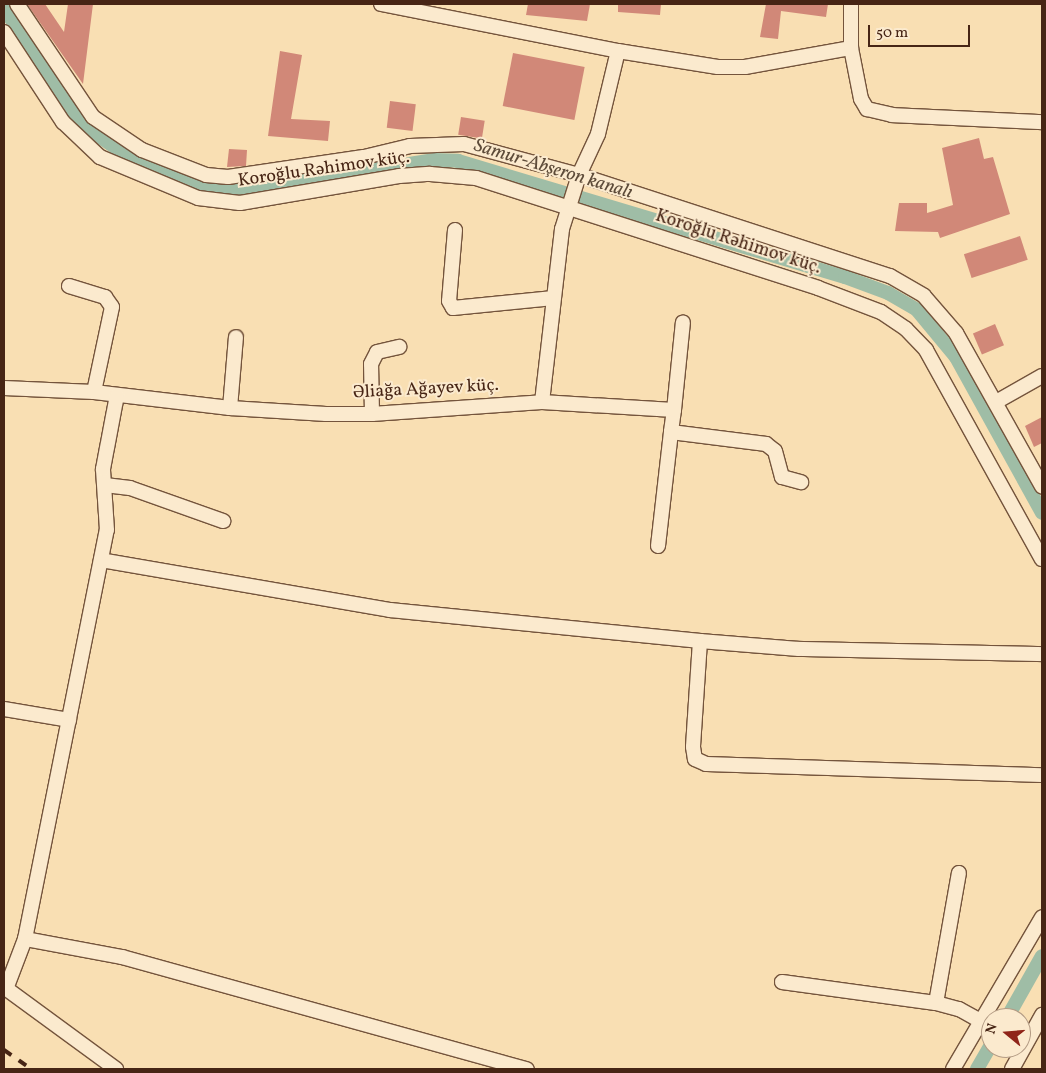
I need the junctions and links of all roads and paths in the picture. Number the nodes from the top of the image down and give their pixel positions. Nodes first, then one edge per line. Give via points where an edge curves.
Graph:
1 (17, 4) edge
2 (381, 4) edge
3 (851, 4) edge
4 (429, 9) edge
5 (4, 32) edge
6 (851, 48) junction
7 (618, 52) junction
8 (1042, 122) edge
9 (578, 175) junction
10 (568, 207) junction
11 (456, 230) dead end
12 (70, 286) dead end
13 (554, 298) junction
14 (683, 322) dead end
15 (236, 337) dead end
16 (399, 347) dead end
17 (1042, 376) edge
18 (4, 388) edge
19 (94, 392) junction
20 (117, 394) junction
21 (542, 402) junction
22 (996, 402) junction
23 (230, 408) junction
24 (674, 410) junction
25 (372, 414) junction
26 (671, 432) junction
27 (801, 482) dead end
28 (105, 484) junction
29 (1042, 486) edge
30 (223, 521) dead end
31 (658, 546) dead end
32 (1042, 559) edge
33 (101, 560) junction
34 (700, 641) junction
35 (1042, 654) edge
36 (4, 709) edge
37 (69, 720) junction
38 (1042, 775) edge
39 (959, 873) dead end
40 (1042, 917) edge
41 (25, 939) junction
42 (782, 982) dead end
43 (5, 988) edge
44 (936, 1003) junction
45 (1042, 1015) edge
46 (980, 1021) junction
47 (116, 1069) edge
48 (527, 1069) edge
49 (953, 1069) edge
50 (1012, 1069) edge

1 - 9 street, Koroğlu Rəhimov küç. via 93,117 142,150 206,175 228,177 445,143 500,152
2 - 4 street
3 - 6 street
4 - 7 street
5 - 10 street, Koroğlu Rəhimov küç. via 63,122 94,152 126,170 198,198 240,203 399,176 430,174 476,178
6 - 7 street via 745,67 718,67
6 - 8 street via 861,99 867,109 877,113
7 - 9 street via 598,134
9 - 10 street
9 - 22 street, Koroğlu Rəhimov küç. via 858,263 910,286 936,308 956,333
10 - 13 street
10 - 32 street, Koroğlu Rəhimov küç. via 818,288 881,312 906,329 926,350
11 - 13 street via 450,301 453,308
12 - 19 street via 105,297 112,307
13 - 21 street
14 - 24 street
15 - 23 street
16 - 25 street via 378,352 372,364
17 - 22 street
18 - 19 street, Əliağa Ağayev küç.
19 - 20 street, Əliağa Ağayev küç.
20 - 23 street, Əliağa Ağayev küç.
20 - 28 street via 105,448
21 - 24 street, Əliağa Ağayev küç.
21 - 25 street, Əliağa Ağayev küç.
22 - 29 street, Koroğlu Rəhimov küç.
23 - 25 street, Əliağa Ağayev küç.
24 - 26 street
26 - 27 street via 766,444 775,451 782,477
26 - 31 street
28 - 30 street via 130,488
28 - 33 street via 107,522
33 - 34 street via 390,610
33 - 37 street
34 - 35 street via 800,649
34 - 38 street via 692,747 695,759 706,764
36 - 37 street
37 - 41 street
39 - 44 street
40 - 46 street
41 - 43 street
41 - 48 street via 122,957
42 - 44 street
43 - 47 street
44 - 46 street via 959,1009
45 - 50 street
46 - 49 street

